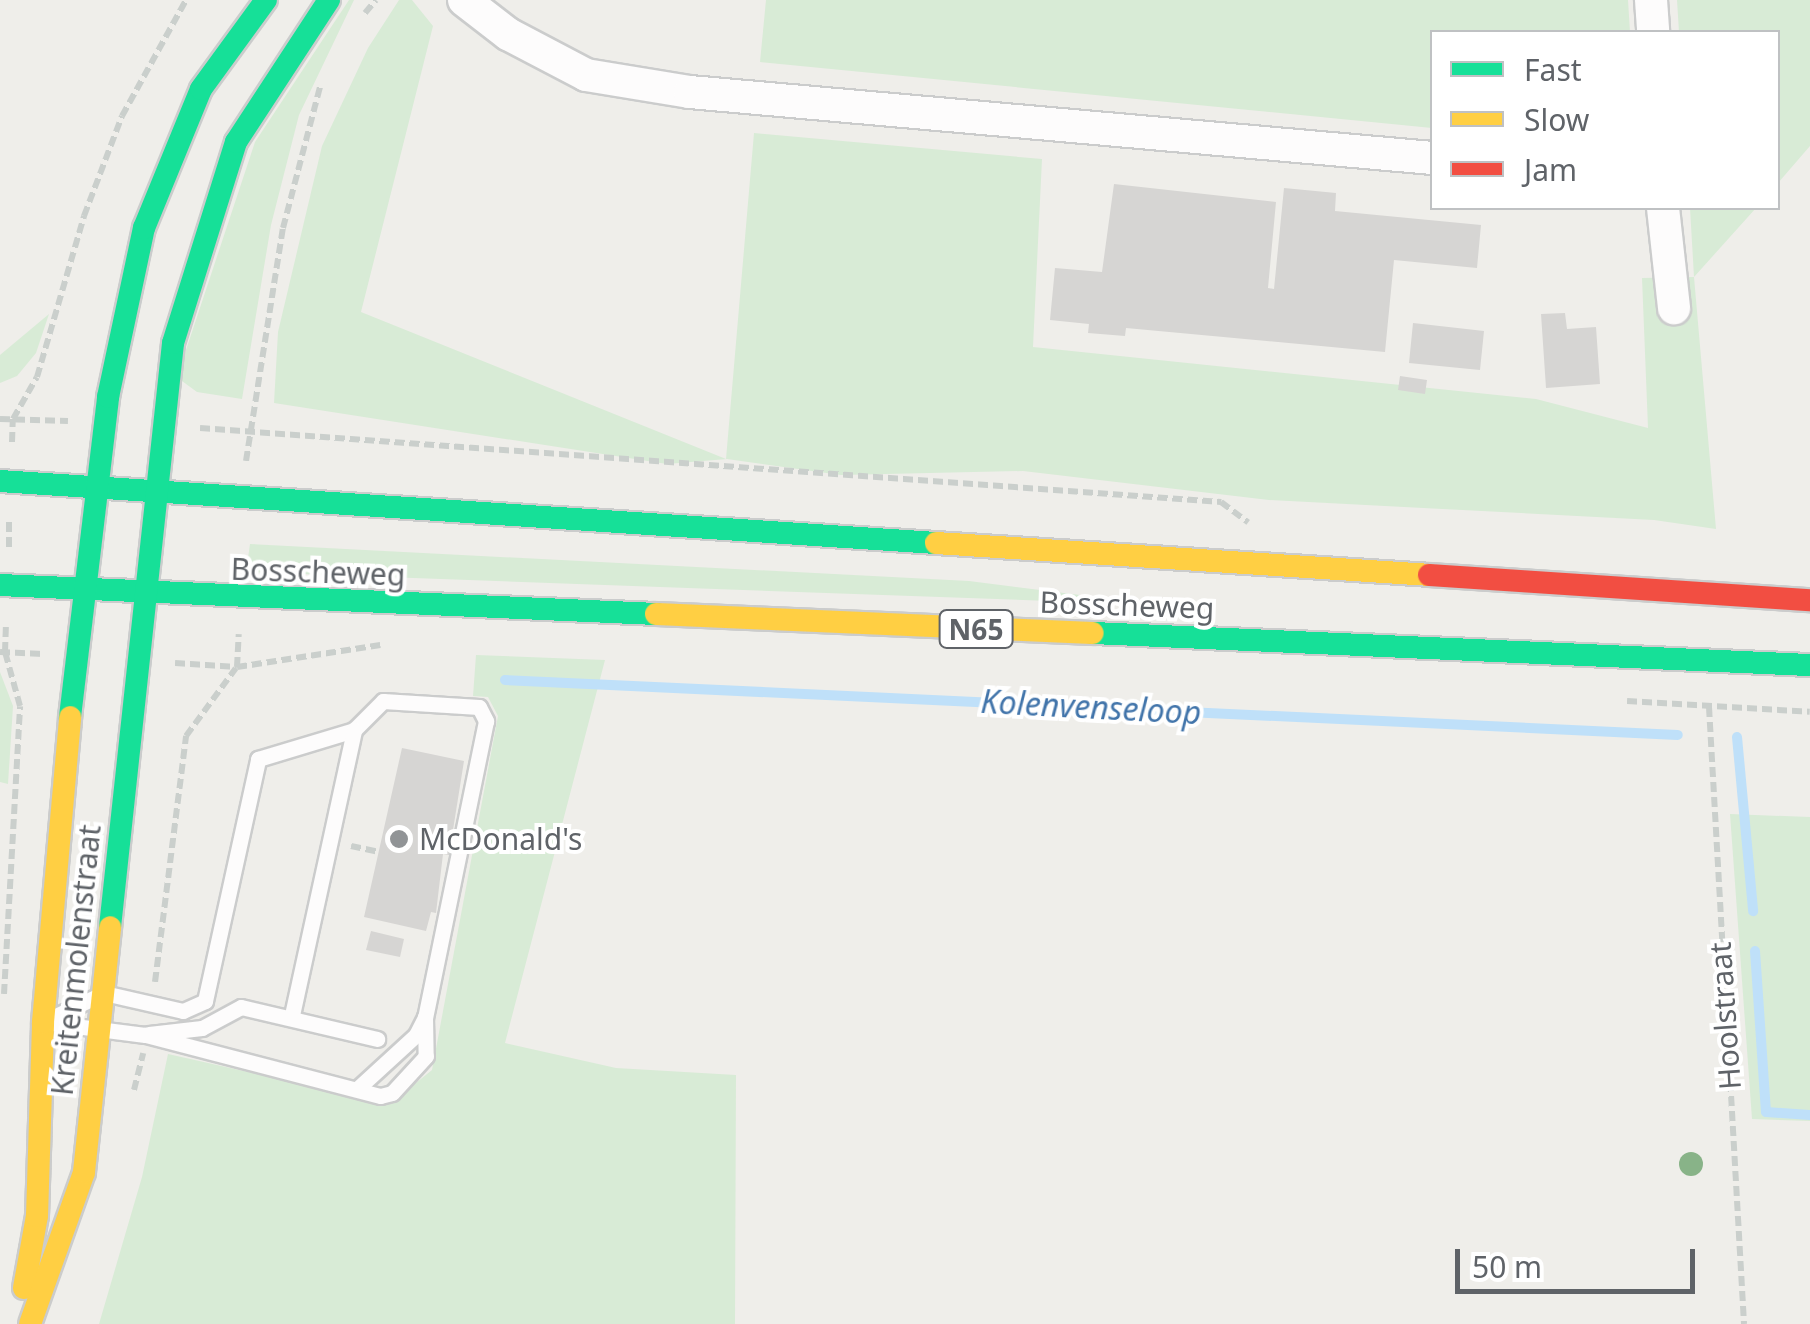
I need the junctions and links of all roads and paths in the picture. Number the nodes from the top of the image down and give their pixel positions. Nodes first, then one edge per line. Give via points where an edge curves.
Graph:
1 (186, 0) edge
2 (266, 0) edge
3 (330, 0) edge
4 (376, 0) edge
5 (464, 0) edge
6 (1651, 0) edge
7 (354, 26) dead end
8 (1653, 30) edge
9 (328, 68) dead end
10 (1430, 158) edge
11 (1664, 210) edge
12 (1674, 308) dead end
13 (0, 419) edge
14 (13, 419) junction
15 (247, 430) junction
16 (5, 481) edge
17 (96, 484) junction
18 (157, 487) junction
19 (244, 495) junction
20 (1260, 531) dead end
21 (4, 585) edge
22 (84, 590) junction
23 (142, 593) junction
24 (240, 598) junction
25 (1810, 600) edge
26 (2, 652) edge
27 (1810, 666) edge
28 (237, 667) dead end
29 (1810, 712) edge
30 (354, 730) junction
31 (104, 994) junction
32 (4, 1002) dead end
33 (292, 1015) junction
34 (426, 1017) junction
35 (43, 1022) junction
36 (100, 1029) junction
37 (145, 1034) junction
38 (377, 1039) dead end
39 (358, 1089) junction
40 (18, 1324) edge
41 (30, 1324) edge
42 (1744, 1324) edge

1 - 14 path via 122,116 84,216 37,376
2 - 17 main road, Kreitenmolenstraat via 200,89 168,158 132,277
3 - 18 main road, Kreitenmolenstraat via 236,142 213,202 173,343
4 - 7 path
5 - 10 street via 508,34 586,74 672,89
6 - 8 street
9 - 15 path via 283,228
11 - 12 street
13 - 14 path
14 - 16 path
15 - 19 path
15 - 20 path via 1221,502
16 - 17 main road, Bosscheweg
16 - 21 path
17 - 18 main road, Bosscheweg
17 - 22 main road, Kreitenmolenstraat
18 - 19 main road, Bosscheweg
18 - 23 main road, Kreitenmolenstraat
19 - 25 main road, Bosscheweg
21 - 22 main road, N65
21 - 26 path
22 - 23 main road, N65
22 - 35 main road, Kreitenmolenstraat
23 - 24 main road, Bosscheweg / N65
23 - 31 main road, Kreitenmolenstraat
24 - 27 main road, Bosscheweg / N65
24 - 28 path
26 - 32 path via 20,706
29 - 42 path, Hoolstraat via 1709,707
30 - 31 lane via 258,759 205,1001 182,1011
30 - 33 lane
30 - 34 lane via 383,701 479,707 486,720
31 - 35 lane
31 - 36 main road, Kreitenmolenstraat
33 - 37 lane via 241,1008 202,1028
33 - 38 lane
34 - 39 lane
34 - 39 lane via 422,1065 389,1095
35 - 36 lane
35 - 40 main road, Kreitenmolenstraat via 37,1216
36 - 37 lane
36 - 41 main road, Kreitenmolenstraat via 84,1172
37 - 39 lane

